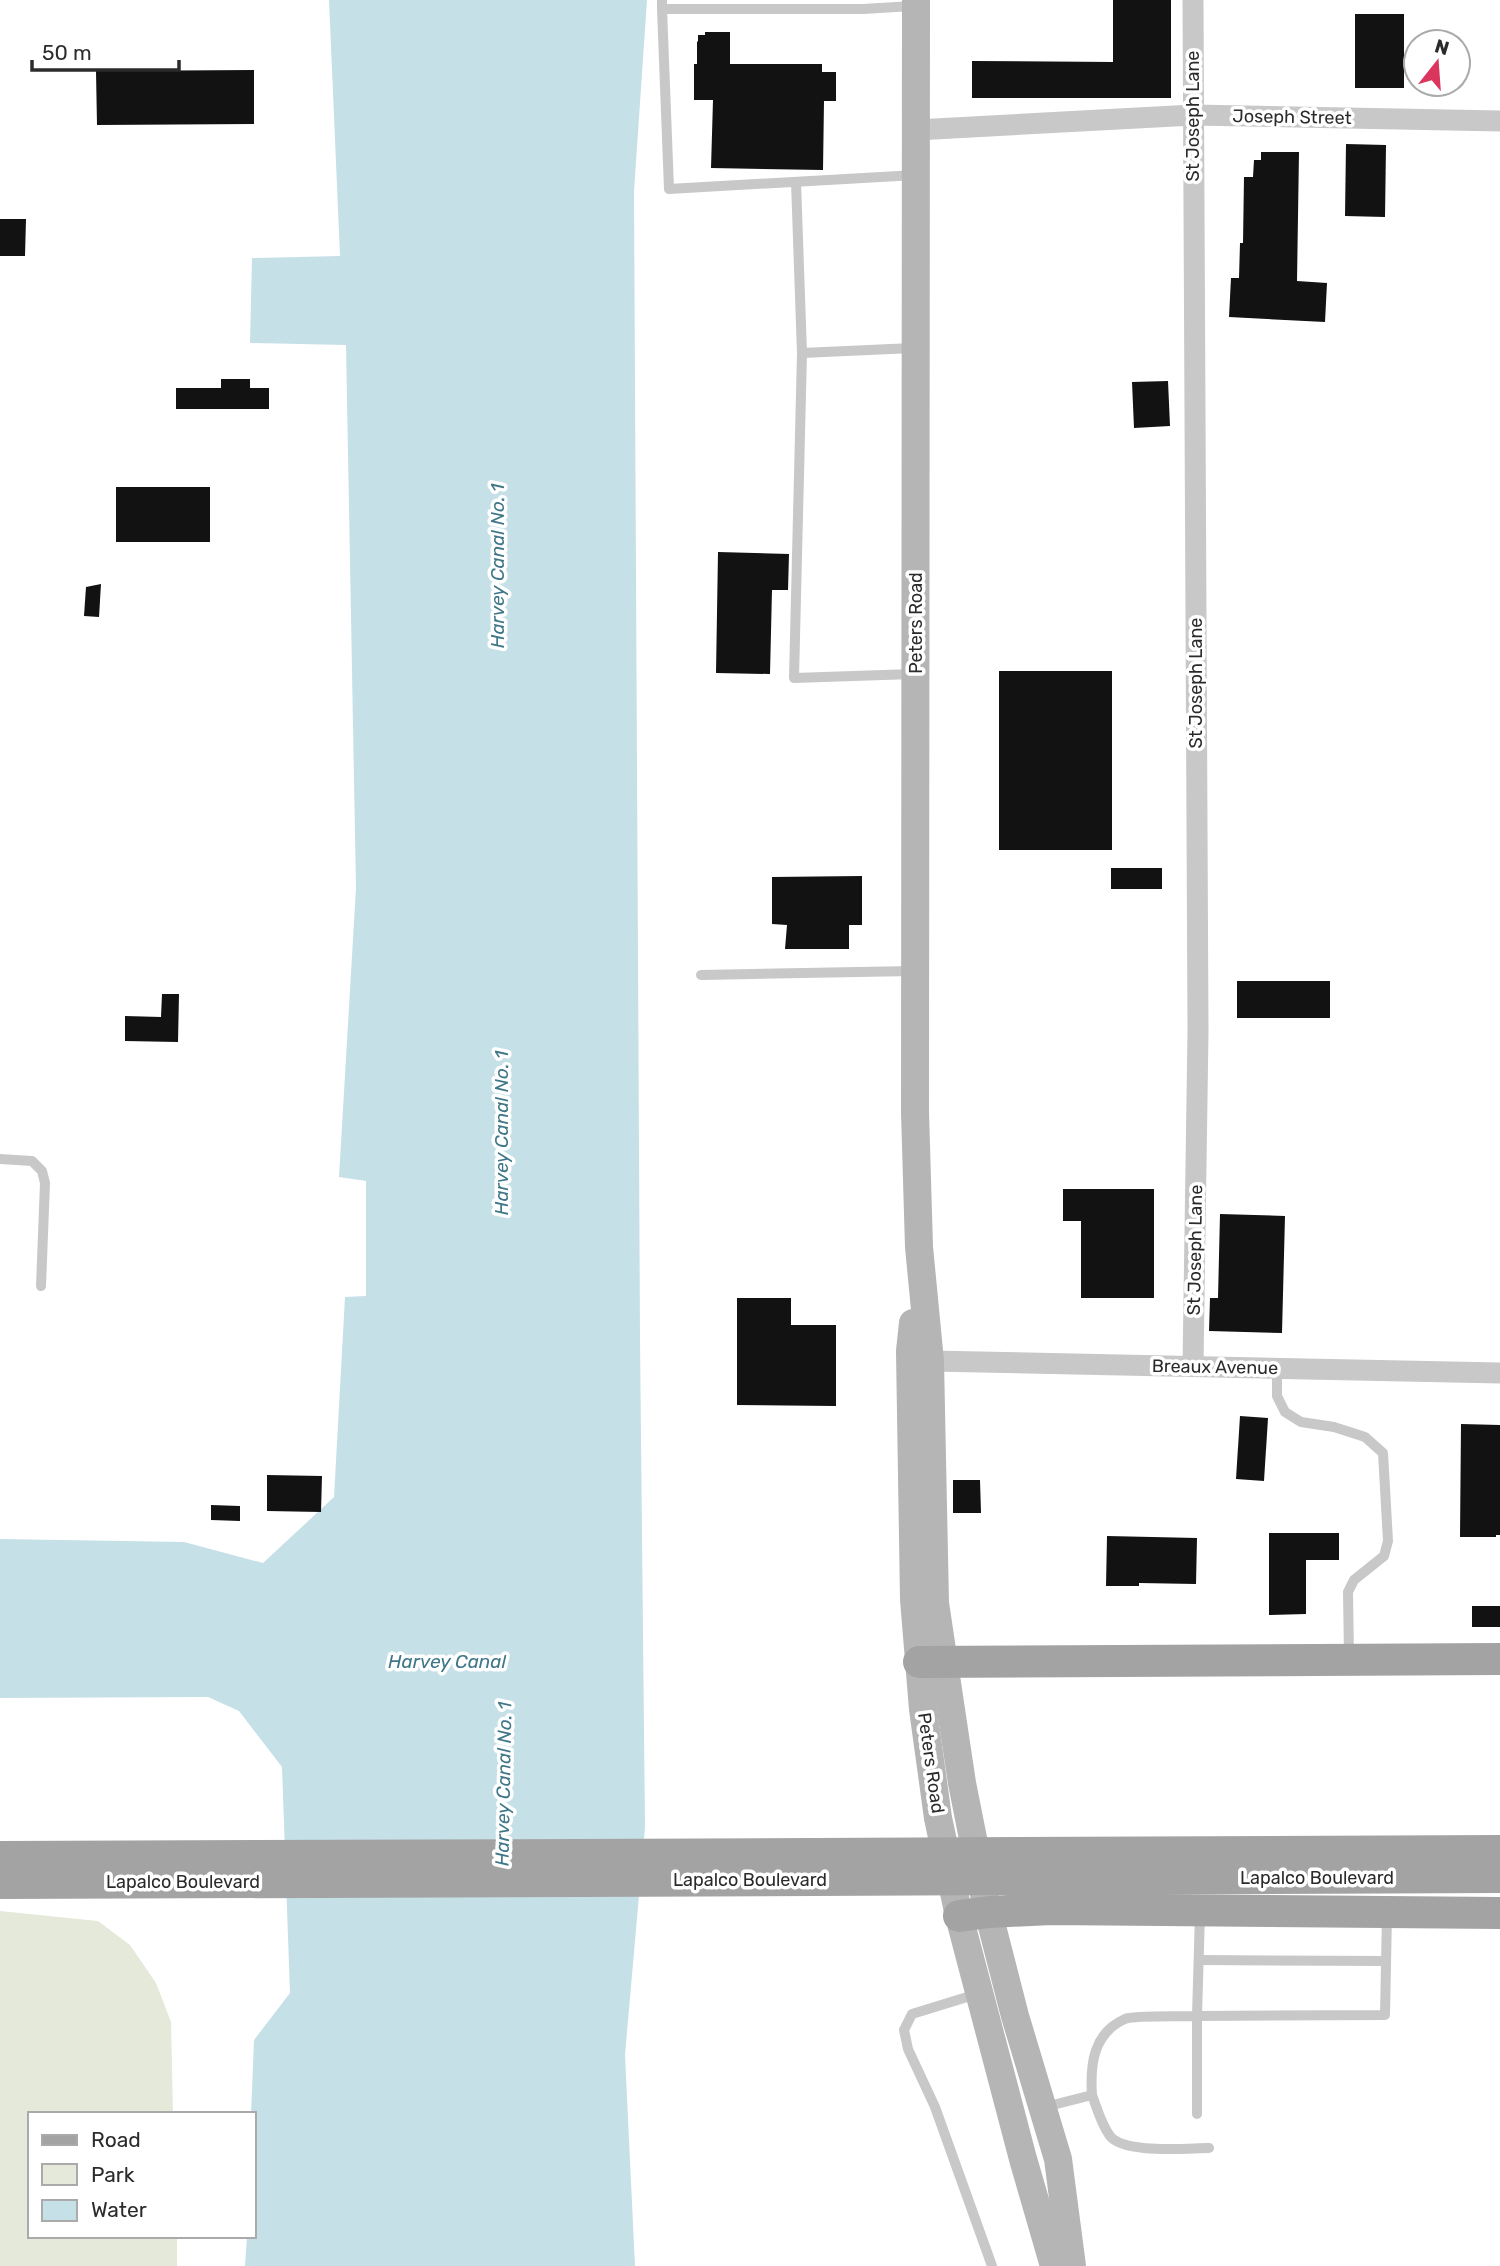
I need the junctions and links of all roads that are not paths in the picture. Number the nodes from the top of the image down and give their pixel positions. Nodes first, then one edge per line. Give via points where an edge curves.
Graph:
1 (1193, 0) edge
2 (916, 3) edge
3 (662, 4) edge
4 (1193, 115) junction
5 (1500, 121) edge
6 (916, 130) junction
7 (916, 176) junction
8 (796, 182) junction
9 (916, 348) junction
10 (802, 353) junction
11 (916, 674) junction
12 (915, 971) junction
13 (701, 975) dead end
14 (0, 1160) edge
15 (919, 1247) junction
16 (41, 1286) dead end
17 (930, 1361) junction
18 (1193, 1366) junction
19 (1277, 1368) junction
20 (1500, 1373) edge
21 (1500, 1659) edge
22 (1349, 1660) junction
23 (931, 1662) junction
24 (1500, 1851) edge
25 (0, 1857) edge
26 (1500, 1877) edge
27 (0, 1883) edge
28 (1200, 1910) junction
29 (1387, 1911) junction
30 (1500, 1913) edge
31 (974, 1914) junction
32 (1199, 1960) junction
33 (1386, 1961) junction
34 (980, 1993) junction
35 (1197, 2016) junction
36 (1092, 2095) junction
37 (1043, 2108) junction
38 (1197, 2114) dead end
39 (1209, 2148) dead end
40 (992, 2266) edge
41 (1054, 2266) edge
42 (1072, 2266) edge

1 - 4 street, St Joseph Lane
2 - 3 lane via 869,9
2 - 6 main road, Peters Road
3 - 8 lane via 668,189
4 - 5 street, Joseph Street
4 - 6 street, Joseph Street
4 - 18 street, St Joseph Lane via 1198,1032
6 - 7 main road, Peters Road
7 - 8 lane
7 - 9 main road, Peters Road
8 - 10 lane
9 - 10 lane
9 - 11 main road, Peters Road
10 - 11 lane via 794,678
11 - 12 main road, Peters Road
12 - 13 lane
12 - 15 main road, Peters Road
14 - 16 lane via 32,1161 42,1171
15 - 17 main road, Peters Road
15 - 23 main road, Peters Road via 910,1351 914,1599
17 - 18 street, Breaux Avenue
17 - 23 main road, Peters Road via 935,1603
18 - 19 street, Breaux Avenue
19 - 20 street, Breaux Avenue
19 - 22 lane via 1277,1396 1285,1412 1301,1422 1365,1437 1383,1453 1388,1541 1384,1556 1354,1580 1348,1592
21 - 22 main road
22 - 23 main road
23 - 31 main road, Peters Road via 936,1805
24 - 25 main road, Lapalco Boulevard, bridge
26 - 27 main road, Lapalco Boulevard, bridge
28 - 29 main road
28 - 31 main road via 1051,1909
28 - 32 lane
29 - 30 main road
29 - 33 lane
31 - 34 main road, Peters Road
31 - 37 main road, Peters Road via 1015,2016
32 - 33 lane
32 - 35 lane
33 - 35 lane via 1385,2015
34 - 40 lane via 912,2014 904,2030
34 - 41 main road, Peters Road
35 - 36 lane via 1126,2018 1106,2032 1093,2057
35 - 38 lane
36 - 37 lane
36 - 39 lane via 1101,2121 1121,2144
37 - 42 main road, Peters Road via 1058,2159

